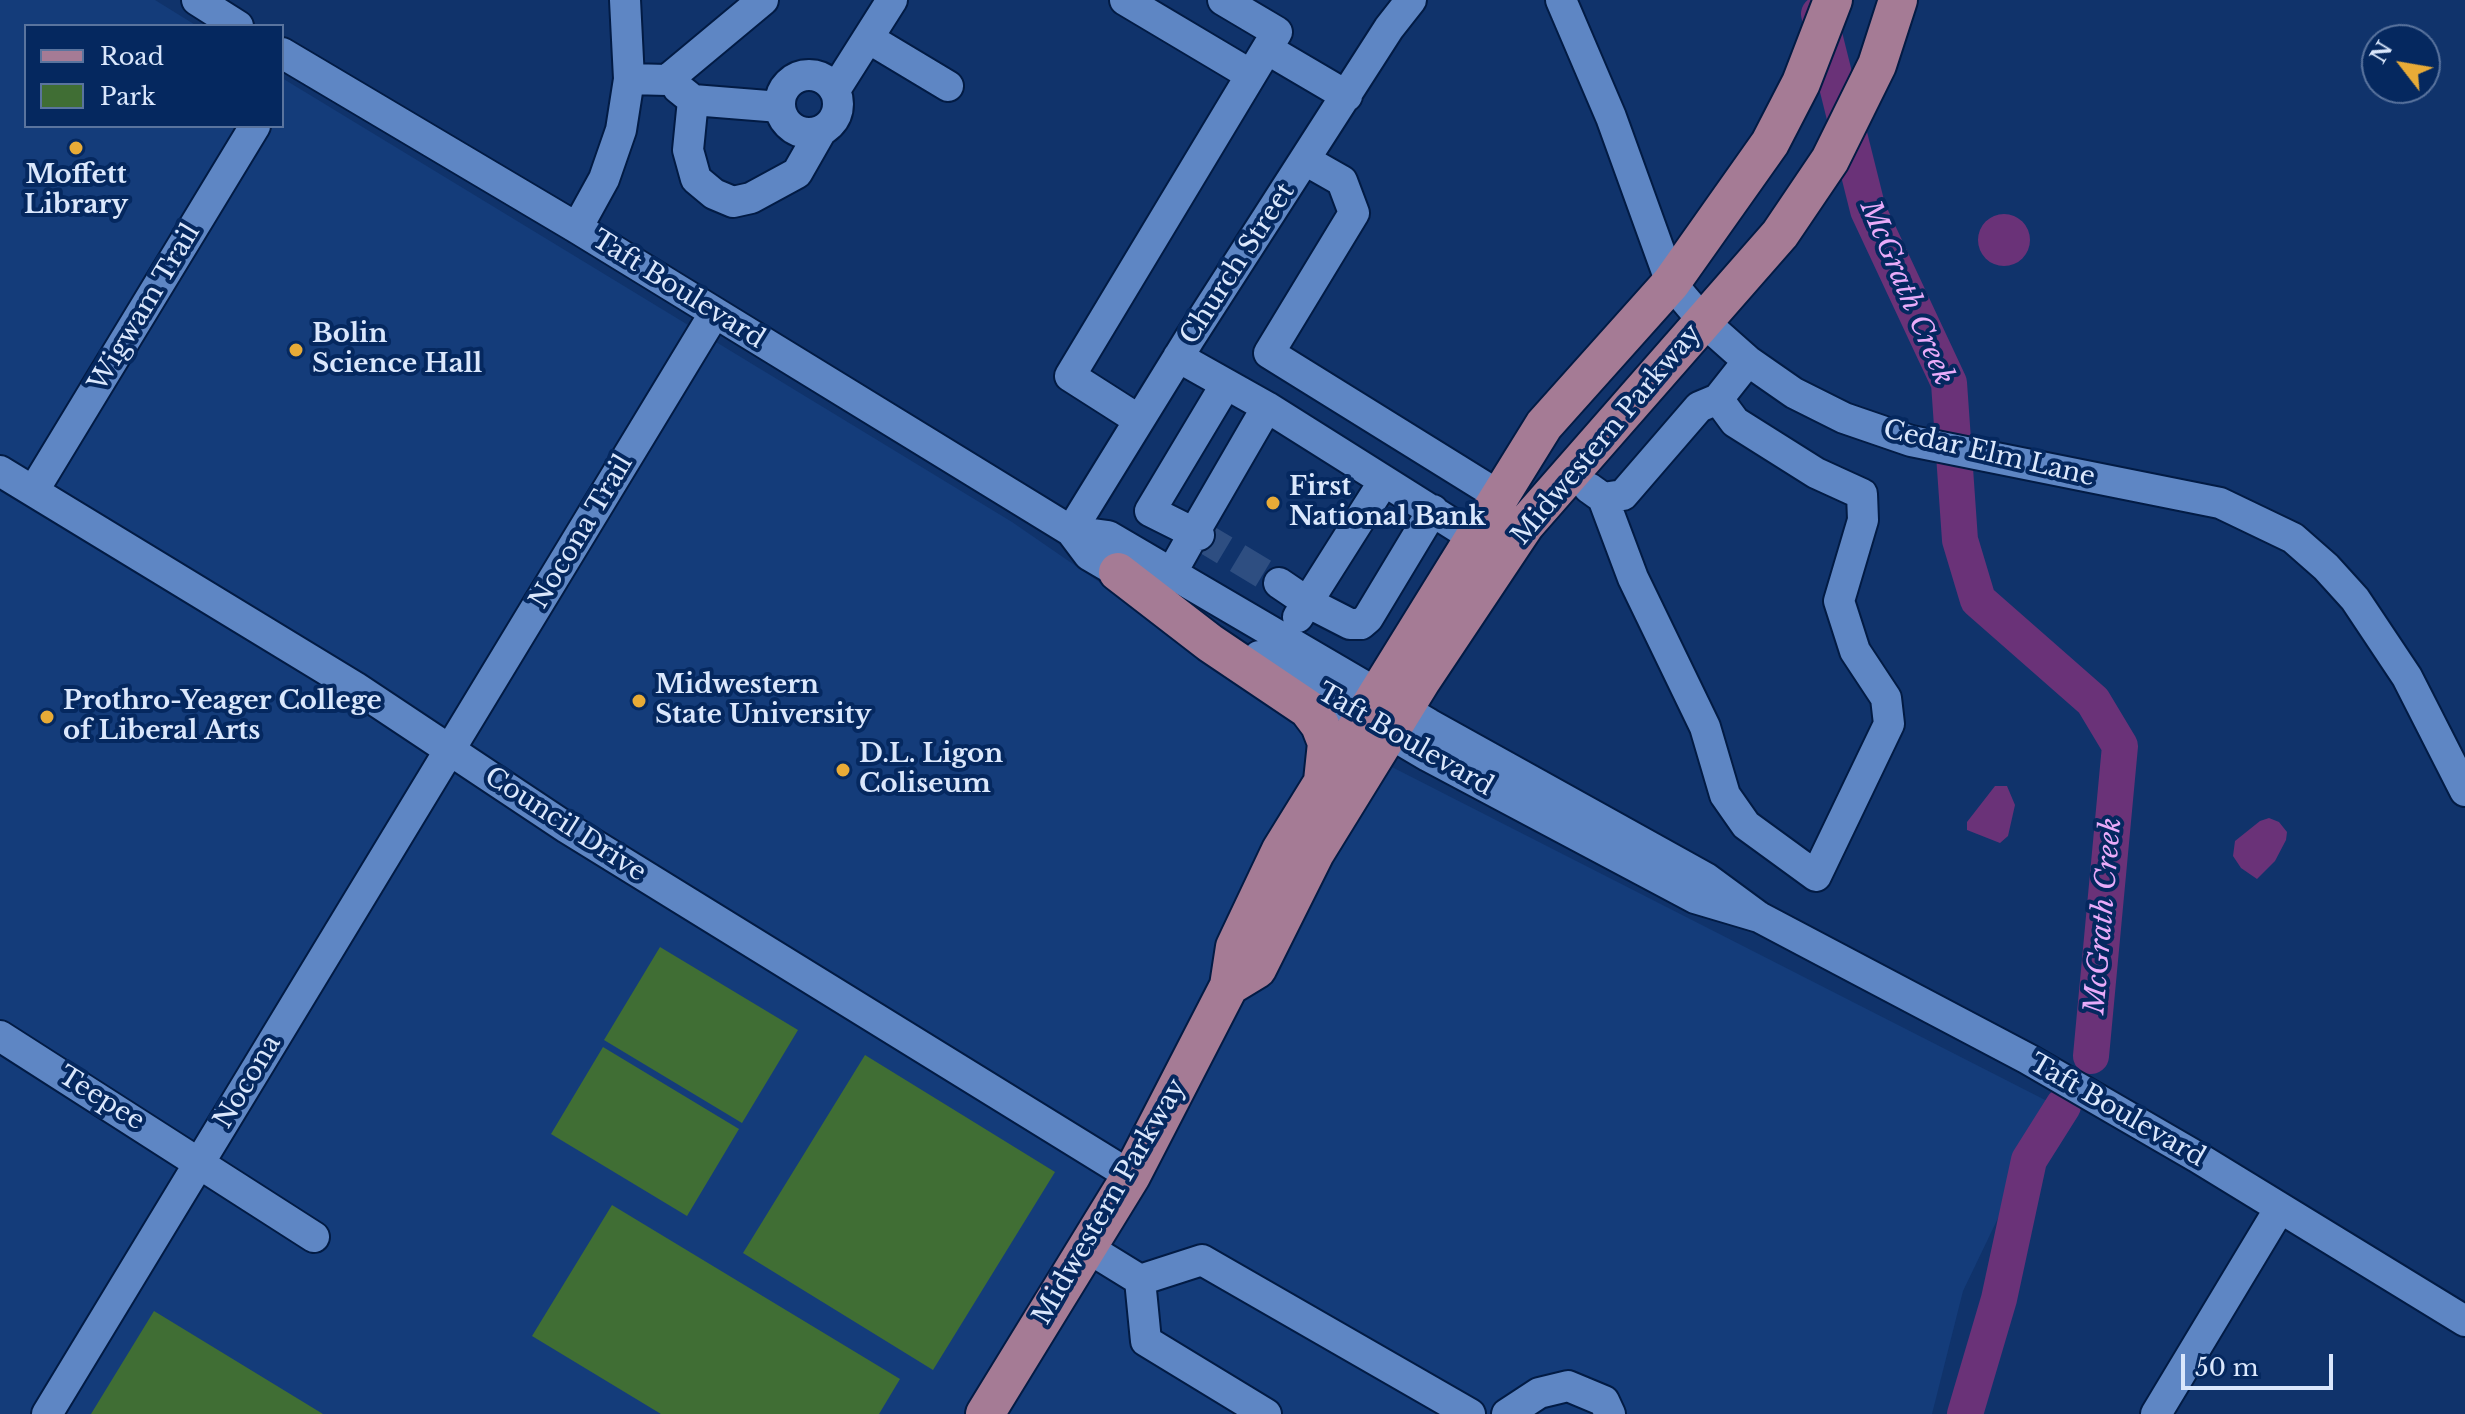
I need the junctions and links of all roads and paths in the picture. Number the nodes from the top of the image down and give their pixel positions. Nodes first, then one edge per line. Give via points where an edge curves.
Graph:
1 (197, 0) edge
2 (625, 0) edge
3 (763, 0) edge
4 (892, 0) edge
5 (1125, 0) edge
6 (1223, 0) edge
7 (1411, 0) edge
8 (1561, 0) edge
9 (1833, 0) edge
10 (1898, 0) edge
11 (235, 24) edge
12 (868, 38) junction
13 (1267, 49) junction
14 (286, 65) edge
15 (1251, 75) junction
16 (629, 79) junction
17 (667, 80) junction
18 (948, 86) dead end
19 (835, 90) junction
20 (1347, 96) junction
21 (693, 100) junction
22 (780, 107) junction
23 (254, 128) edge
24 (821, 131) junction
25 (1305, 160) junction
26 (577, 228) junction
27 (1671, 283) junction
28 (714, 314) junction
29 (1704, 322) junction
30 (1178, 357) junction
31 (1748, 361) junction
32 (1226, 384) junction
33 (1718, 399) junction
34 (1267, 407) junction
35 (1139, 420) junction
36 (0, 471) edge
37 (1570, 475) junction
38 (1384, 481) junction
39 (34, 490) junction
40 (1501, 497) junction
41 (1603, 498) junction
42 (1433, 510) junction
43 (1071, 531) junction
44 (1197, 534) junction
45 (1475, 538) junction
46 (1118, 572) junction
47 (1172, 572) junction
48 (1279, 583) tunnel mouth
49 (1307, 602) junction
50 (1284, 639) junction
51 (1383, 713) junction
52 (449, 749) junction
53 (1323, 781) junction
54 (2465, 791) edge
55 (1229, 986) junction
56 (0, 1036) edge
57 (198, 1166) junction
58 (1131, 1176) junction
59 (2280, 1208) junction
60 (314, 1237) dead end
61 (1088, 1248) junction
62 (1140, 1280) junction
63 (2465, 1321) edge
64 (47, 1414) edge
65 (985, 1414) edge
66 (1266, 1414) edge
67 (1470, 1414) edge
68 (1507, 1414) edge
69 (1610, 1414) edge
70 (2156, 1414) edge

1 - 11 street
2 - 16 street
3 - 17 street
4 - 12 street
5 - 15 street
6 - 13 street via 1277,32
7 - 20 street, Church Street
8 - 27 street, Cedar Elm Lane via 1611,117
9 - 27 main road, Midwestern Parkway via 1801,83 1770,143
10 - 29 main road, Midwestern Parkway via 1877,65 1830,160 1780,234
12 - 18 street
12 - 19 street
13 - 15 street
13 - 20 street
14 - 26 street, Taft Boulevard
15 - 35 street via 1070,376
16 - 17 street
16 - 26 street via 613,155
17 - 21 street
19 - 22 street via 820,77 800,77 784,89
19 - 24 street via 839,109
20 - 25 street, Church Street
21 - 22 street
21 - 24 street via 688,150 696,179 733,202 797,173
22 - 24 street via 794,130
23 - 39 street, Wigwam Trail
25 - 30 street, Church Street
25 - 40 street via 1342,181 1354,213 1269,353
26 - 28 street, Taft Boulevard
27 - 29 street, Cedar Elm Lane
27 - 40 main road, Midwestern Parkway via 1544,425
28 - 43 street, Taft Boulevard
28 - 52 street, Nocona Trail
29 - 31 street, Cedar Elm Lane
29 - 37 main road, Midwestern Parkway
30 - 32 street
30 - 35 street, Church Street
31 - 33 street
31 - 54 street, Cedar Elm Lane via 1794,393 1844,418 1934,447 2220,503 2293,538 2355,599 2407,677
32 - 34 street
32 - 44 street via 1150,511
33 - 41 street via 1699,407 1623,495
33 - 41 street via 1735,422 1816,473 1862,494 1863,520 1839,601 1855,651 1886,698 1889,724 1816,876 1746,825 1725,795 1705,727 1633,578
34 - 38 street
34 - 44 street
35 - 43 street, Church Street
36 - 39 street, Council Drive
37 - 41 street
37 - 51 main road, Midwestern Parkway via 1525,525
38 - 42 street
38 - 49 street
39 - 52 street, Council Drive
40 - 45 main road, Midwestern Parkway
42 - 45 street
42 - 49 street via 1361,624 1350,624
43 - 46 street, Taft Boulevard via 1089,555
43 - 47 street, Taft Boulevard via 1108,536
44 - 47 street
45 - 51 main road, Midwestern Parkway
46 - 51 street, Taft Boulevard
46 - 53 main road via 1308,709 1327,743
47 - 50 street, Taft Boulevard
48 - 49 street
49 - 50 street
50 - 51 street, Taft Boulevard
51 - 53 main road, Midwestern Parkway
51 - 55 main road, Midwestern Parkway via 1257,969
51 - 59 street, Taft Boulevard via 1695,898 1759,917 2028,1059
52 - 57 street, Nocona
52 - 58 street, Council Drive via 567,828
53 - 55 main road, Midwestern Parkway via 1251,908 1235,947
55 - 58 main road, Midwestern Parkway
56 - 57 street, Teepee via 182,1149
57 - 60 street, Teepee
57 - 64 street, Nocona
58 - 61 main road, Midwestern Parkway
59 - 63 street, Taft Boulevard
59 - 70 street
61 - 62 street
61 - 65 main road, Midwestern Parkway
62 - 66 street via 1146,1341
62 - 67 street via 1202,1260
68 - 69 street via 1539,1393 1568,1386 1604,1401

